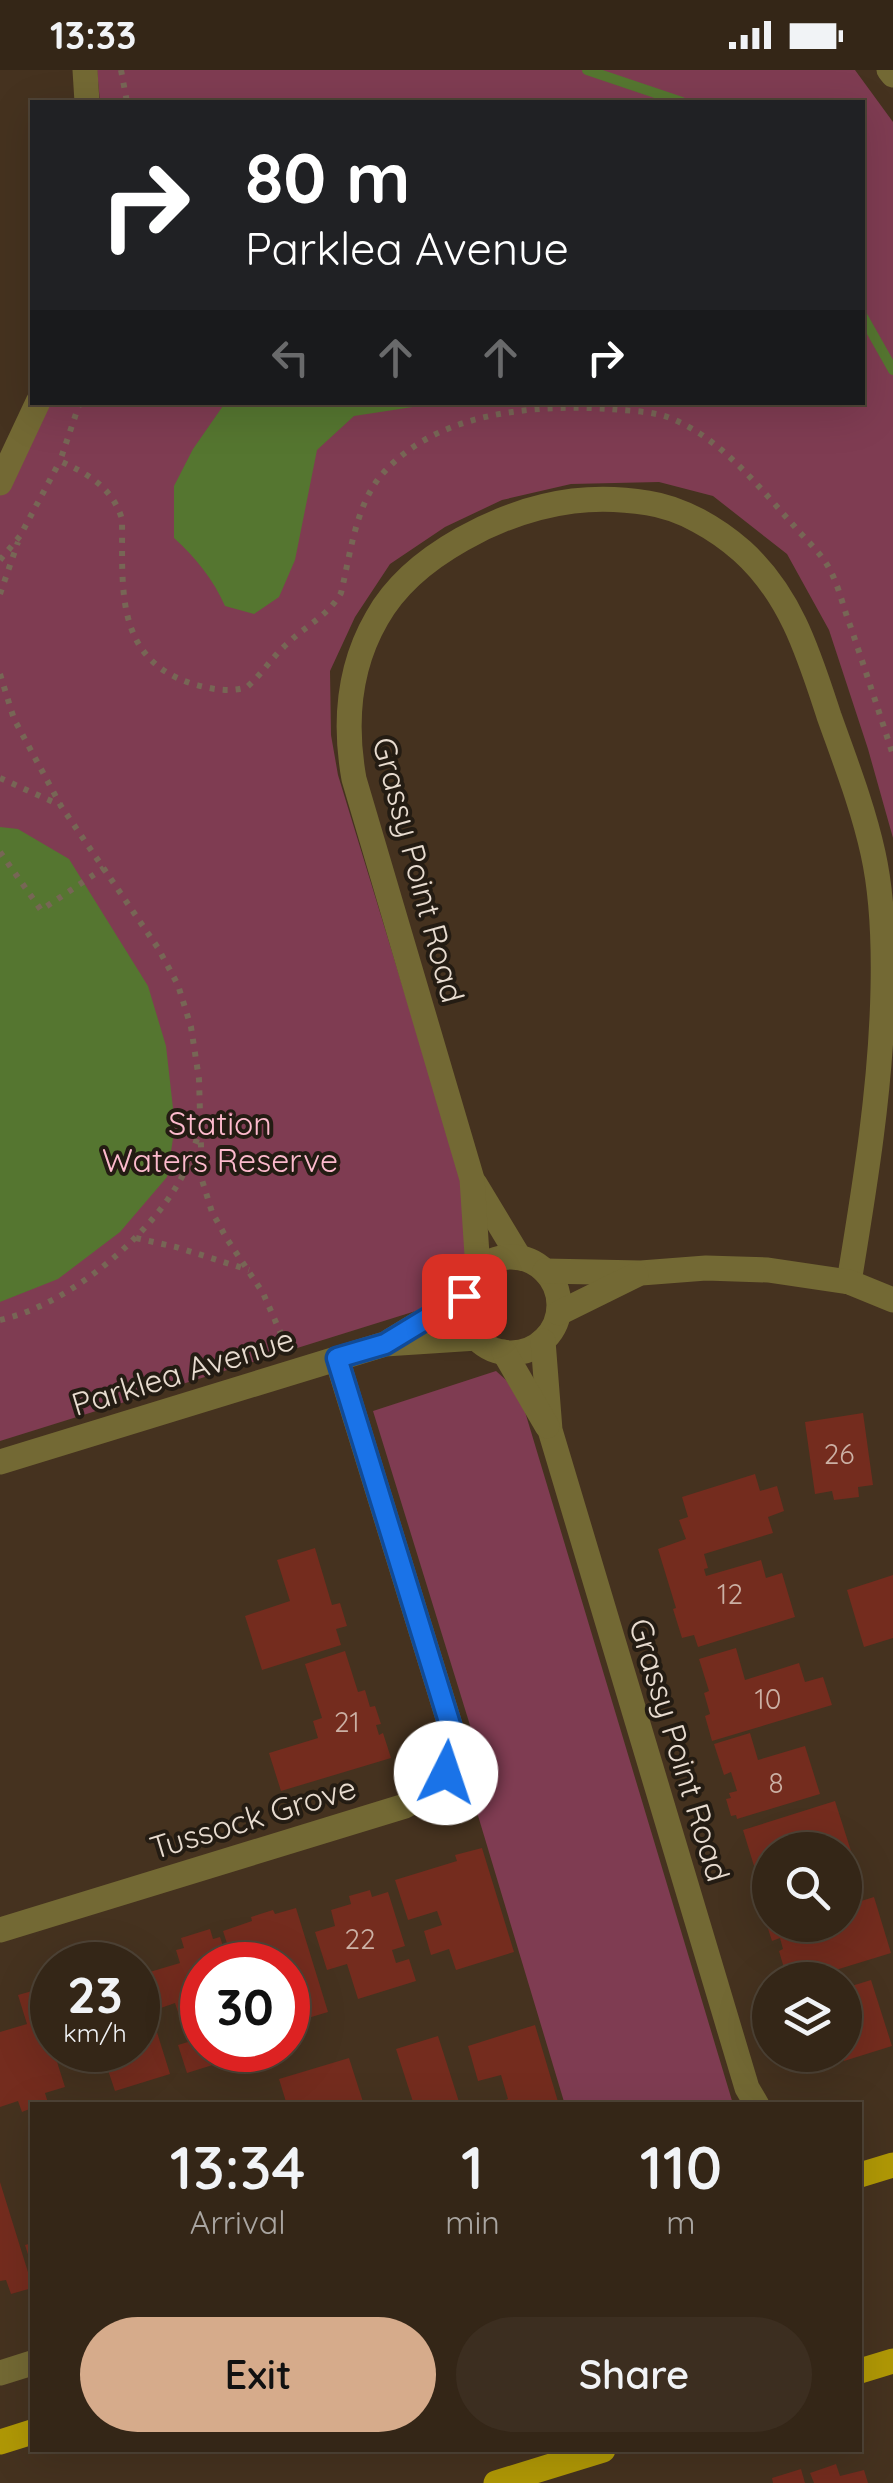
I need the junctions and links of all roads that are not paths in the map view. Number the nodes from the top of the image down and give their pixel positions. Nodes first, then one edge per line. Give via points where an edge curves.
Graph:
1 (85, 70) edge
2 (87, 100) edge
3 (37, 405) edge
4 (0, 483) edge
5 (472, 1180) junction
6 (518, 1258) junction
7 (478, 1270) junction
8 (545, 1271) junction
9 (641, 1273) junction
10 (848, 1282) junction
11 (464, 1296) junction
12 (893, 1300) edge
13 (558, 1312) junction
14 (477, 1338) junction
15 (543, 1341) junction
16 (385, 1344) junction
17 (504, 1352) junction
18 (337, 1358) junction
19 (550, 1430) junction
20 (0, 1462) edge
21 (0, 1930) edge
22 (750, 2099) edge
23 (893, 2165) edge
24 (862, 2175) edge
25 (893, 2361) edge
26 (30, 2363) edge
27 (862, 2370) edge
28 (0, 2372) edge
29 (30, 2433) edge
30 (0, 2442) edge
31 (597, 2452) edge
32 (496, 2483) edge

1 - 2 street
3 - 4 street
5 - 6 street, Grassy Point Road
5 - 7 street, Grassy Point Road
5 - 10 street, Grassy Point Road via 354,779 348,721 359,656 398,588 451,544 572,501 651,504 710,527 741,550 787,605 806,644 873,855 884,936 882,1015 876,1110
6 - 7 street via 497,1259
6 - 8 street
7 - 11 street
8 - 9 street
8 - 13 street via 557,1290
9 - 10 street via 768,1270
9 - 13 street
10 - 12 street
11 - 14 street via 465,1318
11 - 16 street, Parklea Avenue
13 - 15 street
14 - 16 street, Parklea Avenue
14 - 17 street
15 - 17 street
15 - 19 street, Grassy Point Road
16 - 18 street, Parklea Avenue
17 - 19 street, Grassy Point Road
18 - 20 street, Parklea Avenue
18 - 21 street, Tussock Grove via 451,1728 446,1773 404,1806
19 - 22 street, Grassy Point Road
23 - 24 main road
25 - 27 main road
26 - 28 street
29 - 30 main road
31 - 32 main road

